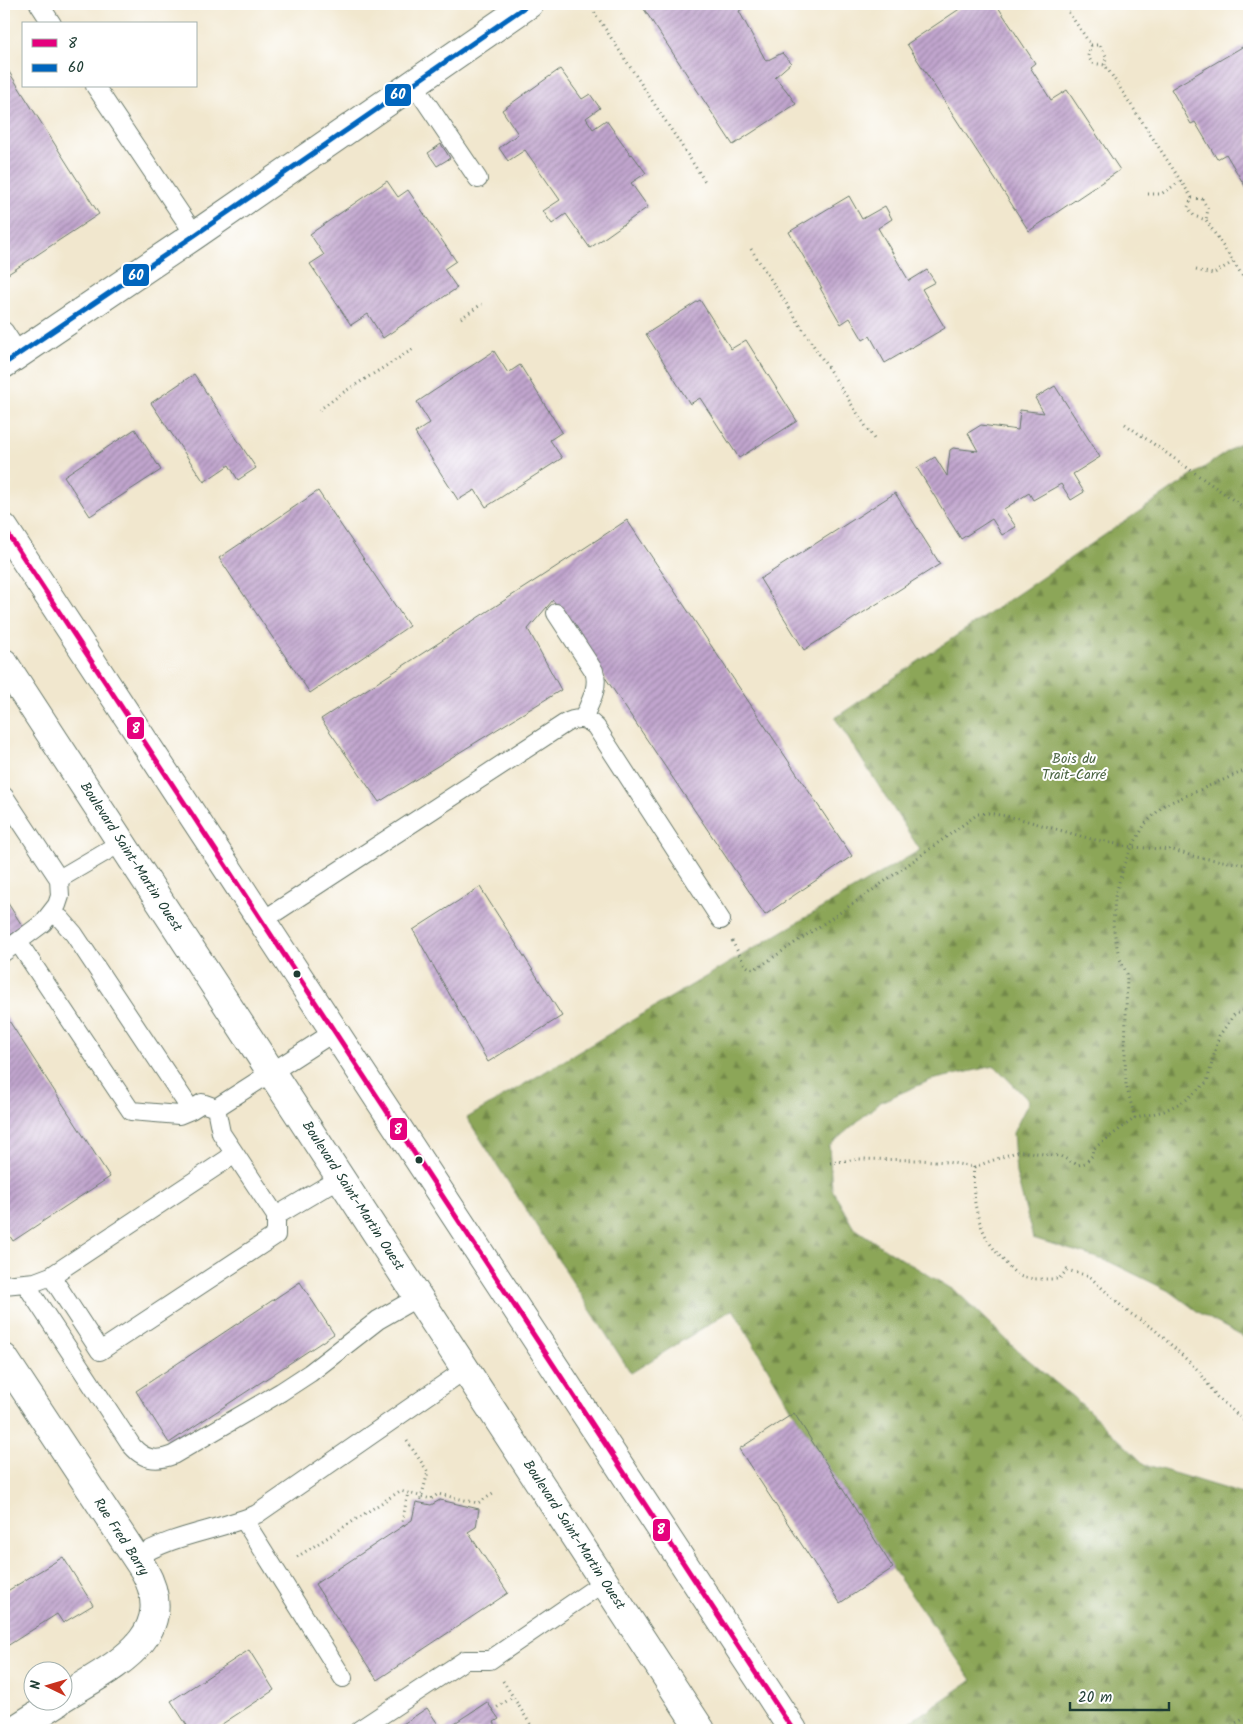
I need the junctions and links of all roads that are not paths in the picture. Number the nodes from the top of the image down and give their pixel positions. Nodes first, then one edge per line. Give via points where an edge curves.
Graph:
1 (39, 4) edge
2 (529, 4) edge
3 (51, 22) edge
4 (413, 83) junction
5 (96, 88) edge
6 (478, 179) dead end
7 (196, 235) junction
8 (4, 331) edge
9 (11, 359) edge
10 (4, 528) edge
11 (556, 613) dead end
12 (6, 673) edge
13 (583, 719) junction
14 (4, 796) edge
15 (122, 842) junction
16 (59, 879) junction
17 (52, 913) junction
18 (722, 920) road end
19 (262, 921) junction
20 (11, 947) edge
21 (334, 1032) junction
22 (272, 1072) junction
23 (216, 1108) junction
24 (191, 1110) junction
25 (235, 1154) junction
26 (340, 1178) junction
27 (276, 1216) junction
28 (51, 1276) junction
29 (26, 1283) junction
30 (4, 1285) edge
31 (418, 1297) junction
32 (4, 1358) edge
33 (466, 1369) junction
34 (244, 1520) junction
35 (136, 1558) junction
36 (604, 1582) junction
37 (343, 1678) dead end
38 (72, 1692) edge
39 (42, 1712) edge
40 (14, 1730) edge
41 (359, 1730) edge
42 (701, 1730) edge
43 (793, 1730) edge

1 - 3 lane
2 - 4 main road
4 - 6 lane
4 - 7 main road
5 - 7 lane
7 - 9 main road
8 - 9 lane
10 - 19 main road
11 - 13 lane via 596,677 596,688
12 - 15 main road, Boulevard Saint-Martin Ouest
13 - 18 lane via 596,727
13 - 19 lane via 564,724
14 - 16 lane
15 - 16 lane
15 - 22 main road, Boulevard Saint-Martin Ouest
16 - 17 lane via 60,896
17 - 20 lane
17 - 24 lane via 74,934
19 - 21 main road
20 - 24 lane via 132,1111 179,1115
21 - 22 lane
21 - 43 main road
22 - 23 lane
22 - 26 main road, Boulevard Saint-Martin Ouest
23 - 24 lane via 202,1103
23 - 25 lane via 221,1133
25 - 27 lane
25 - 28 lane
26 - 27 lane
26 - 31 main road, Boulevard Saint-Martin Ouest
27 - 28 lane via 276,1235 100,1351
28 - 29 lane
29 - 30 lane
29 - 31 lane via 132,1446 143,1456 158,1459 173,1455 281,1392 378,1320
31 - 33 main road, Boulevard Saint-Martin Ouest
32 - 35 main road, Rue Fred Barry
33 - 34 lane
33 - 36 main road, Boulevard Saint-Martin Ouest
34 - 35 lane via 168,1541
34 - 37 lane
35 - 38 main road, Rue Fred Barry via 149,1580 154,1600 148,1632 127,1656
36 - 41 lane via 490,1660 465,1660
36 - 42 main road, Boulevard Saint-Martin Ouest
39 - 40 main road

